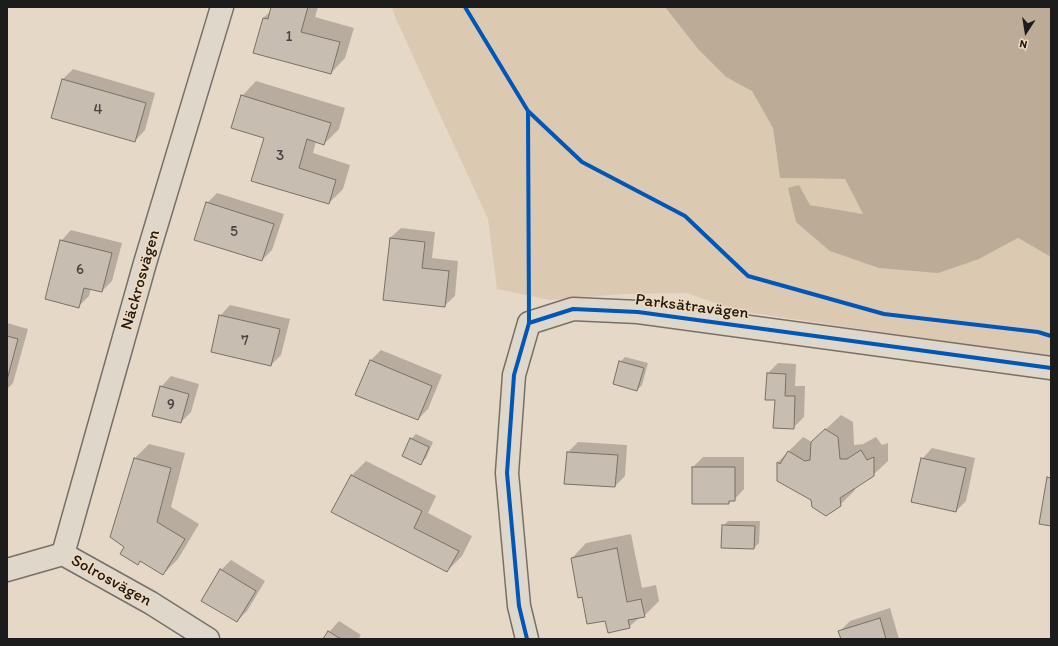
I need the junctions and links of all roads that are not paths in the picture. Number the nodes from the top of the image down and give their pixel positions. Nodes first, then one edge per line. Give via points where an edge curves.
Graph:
1 (222, 7) edge
2 (1051, 368) edge
3 (63, 554) junction
4 (7, 570) edge
5 (208, 639) edge
6 (527, 639) edge

1 - 3 street, Näckrosvägen via 145,264
2 - 6 street, Parksätravägen via 638,312 573,309 529,323 514,375 507,473 519,606
3 - 4 street, Solrosvägen
3 - 5 street, Solrosvägen via 151,603

